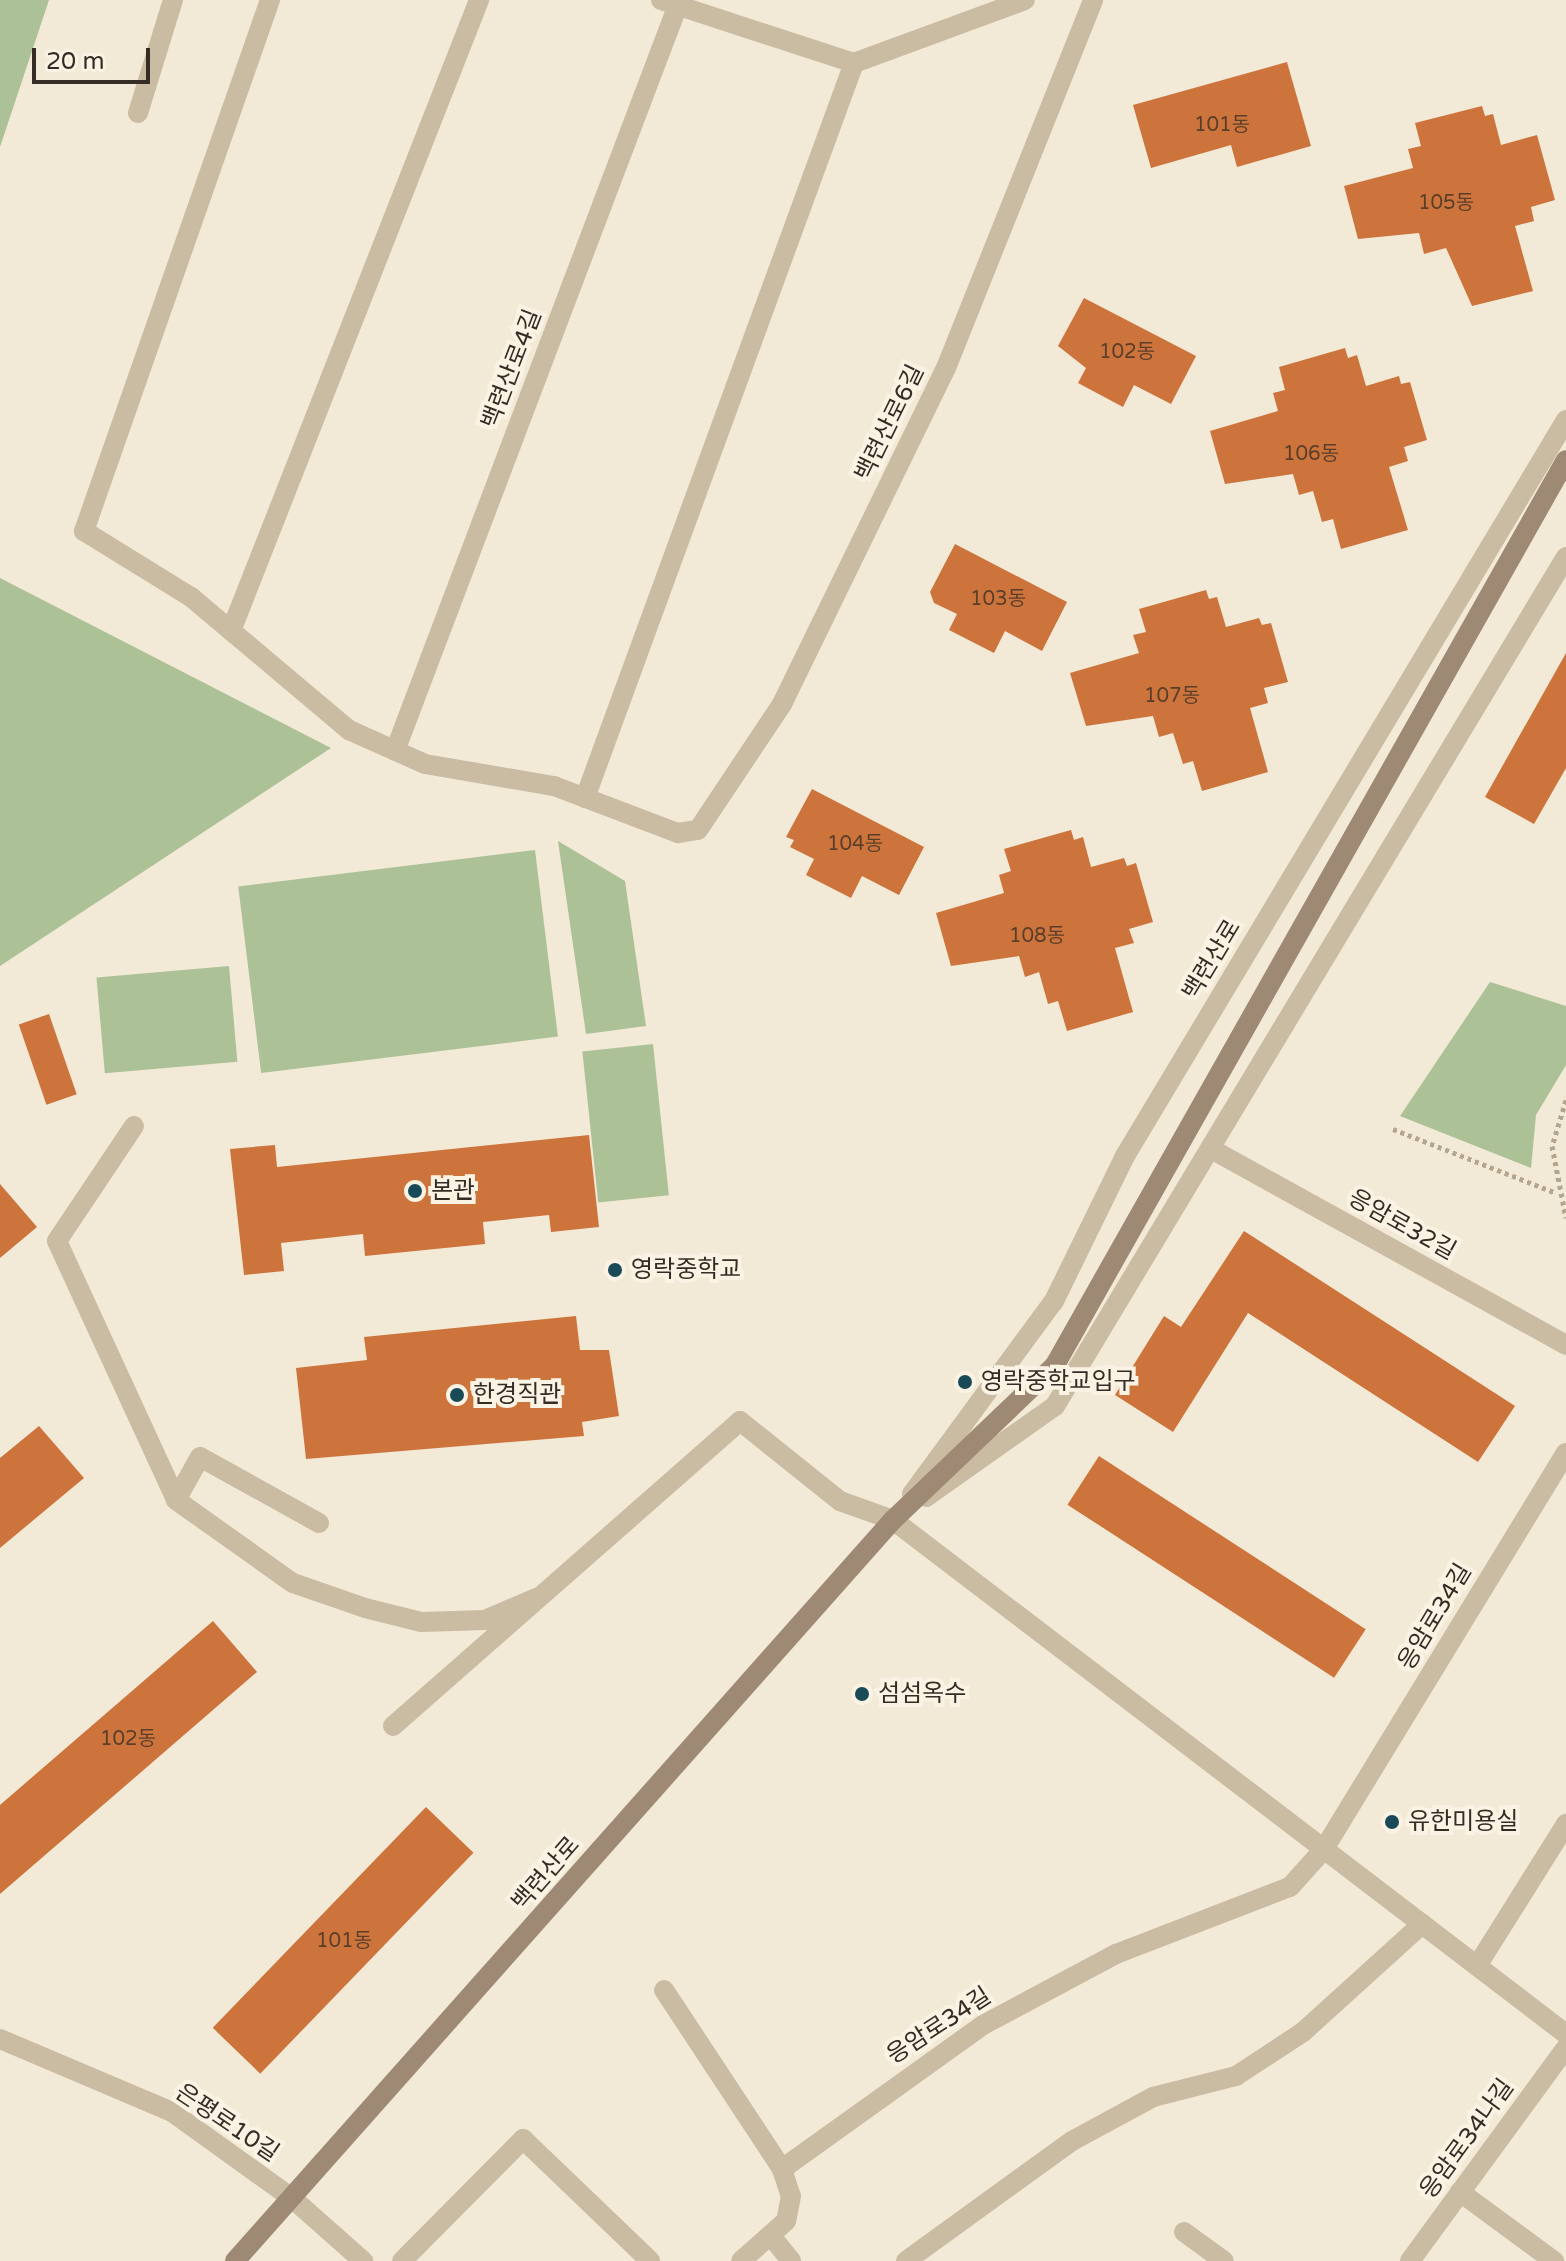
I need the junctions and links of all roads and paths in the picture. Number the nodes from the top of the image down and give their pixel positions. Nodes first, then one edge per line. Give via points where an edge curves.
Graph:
1 (173, 0) edge
2 (270, 0) edge
3 (479, 0) edge
4 (1025, 0) edge
5 (1093, 0) edge
6 (670, 3) edge
7 (854, 63) junction
8 (138, 113) dead end
9 (1566, 420) edge
10 (1566, 460) edge
11 (1566, 557) edge
12 (231, 631) junction
13 (395, 751) junction
14 (585, 798) junction
15 (1566, 1100) edge
16 (134, 1126) dead end
17 (1393, 1129) dead end
18 (1213, 1150) junction
19 (1556, 1193) junction
20 (1566, 1218) edge
21 (1566, 1345) edge
22 (1566, 1453) edge
23 (176, 1500) junction
24 (893, 1520) junction
25 (319, 1523) dead end
26 (544, 1595) junction
27 (393, 1726) dead end
28 (1566, 1824) edge
29 (1324, 1849) junction
30 (1422, 1924) junction
31 (1477, 1966) junction
32 (664, 1990) dead end
33 (1566, 2034) edge
34 (0, 2039) edge
35 (1566, 2048) edge
36 (782, 2169) junction
37 (1460, 2192) junction
38 (293, 2199) junction
39 (1184, 2232) dead end
40 (771, 2236) junction
41 (235, 2261) edge
42 (363, 2261) edge
43 (402, 2261) edge
44 (650, 2261) edge
45 (741, 2261) edge
46 (791, 2261) edge
47 (906, 2261) edge
48 (1224, 2261) edge
49 (1410, 2261) edge
50 (1554, 2261) edge

1 - 8 street
2 - 12 street via 84,531 191,597
3 - 12 street
4 - 7 street
5 - 14 street, 백련산로6길 via 946,368 782,704 698,830 678,833
6 - 7 street, 백련산로4길
6 - 13 street, 백련산로4길
7 - 14 street
9 - 24 street, 백련산로 via 1125,1156 1054,1301
10 - 24 main road, 백련산로 via 1055,1365
11 - 18 street, 백련산로
12 - 13 street via 349,730
13 - 14 street
15 - 19 path via 1552,1146
16 - 23 street via 57,1241
17 - 19 path
18 - 21 street, 응암로32길
18 - 24 street, 백련산로 via 1055,1406
19 - 20 path
22 - 29 street, 응암로34길
23 - 25 street via 200,1457
23 - 26 street via 293,1583 365,1608 421,1622 485,1620
24 - 26 street via 840,1501 740,1421
24 - 29 street
24 - 38 main road, 백련산로
26 - 27 street
28 - 31 street
29 - 30 street
29 - 36 street, 응암로34길 via 1290,1887 1116,1954 983,2025
30 - 31 street
30 - 47 street via 1292,2040 1236,2076 1153,2097 1072,2141
31 - 33 street
32 - 36 street
34 - 38 street, 은평로10길 via 172,2112
35 - 37 street, 응암로34나길
36 - 40 street via 791,2196 786,2221
37 - 49 street, 응암로34나길
37 - 50 street
38 - 41 main road, 백련산로
38 - 42 street, 은평로10길
39 - 48 street
40 - 45 street
40 - 46 street
43 - 44 street via 523,2139

